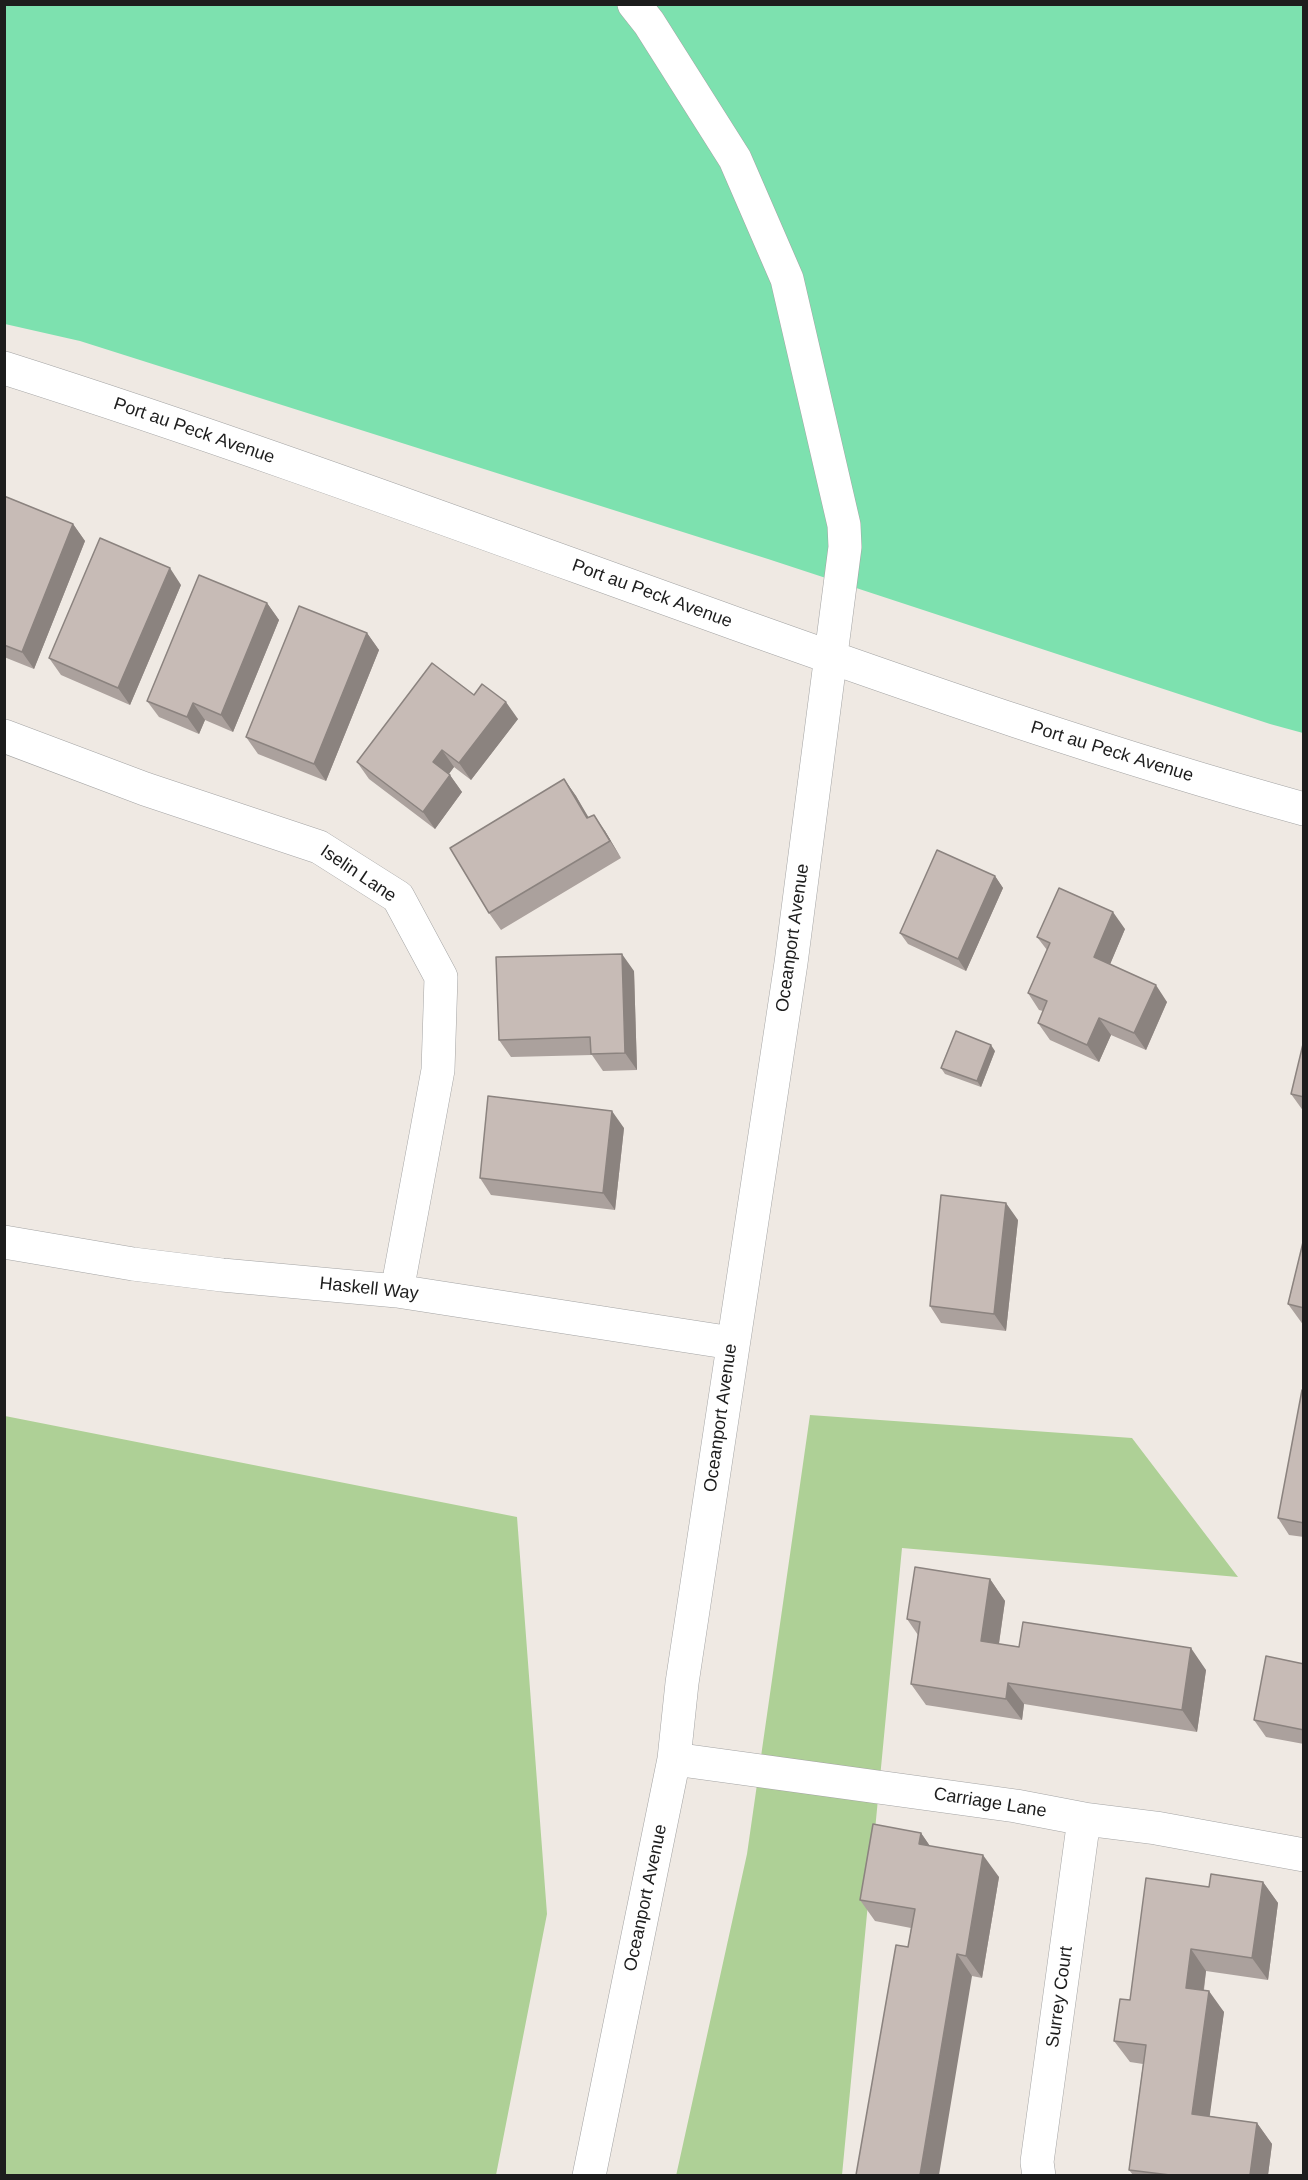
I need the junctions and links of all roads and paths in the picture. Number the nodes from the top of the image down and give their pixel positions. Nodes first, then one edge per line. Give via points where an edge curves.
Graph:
1 (634, 4) edge
2 (4, 368) edge
3 (830, 657) junction
4 (4, 736) edge
5 (1304, 809) edge
6 (4, 1242) edge
7 (397, 1291) junction
8 (732, 1343) junction
9 (674, 1760) junction
10 (1084, 1819) junction
11 (1304, 1855) edge
12 (589, 2175) edge
13 (1039, 2175) edge

1 - 3 street, Oceanport Avenue via 735,159 787,279 844,525 845,547
2 - 3 street, Port au Peck Avenue via 161,418
3 - 5 street, Port au Peck Avenue via 1032,727
3 - 8 street, Oceanport Avenue via 791,963
4 - 7 street, Iselin Lane via 319,847 398,897 441,977 438,1070
6 - 7 street, Haskell Way via 133,1264
7 - 8 street, Haskell Way
8 - 9 street, Oceanport Avenue
9 - 10 street, Carriage Lane via 1016,1806
9 - 12 street, Oceanport Avenue
10 - 11 street, Carriage Lane
10 - 13 street, Surrey Court via 1037,2162

